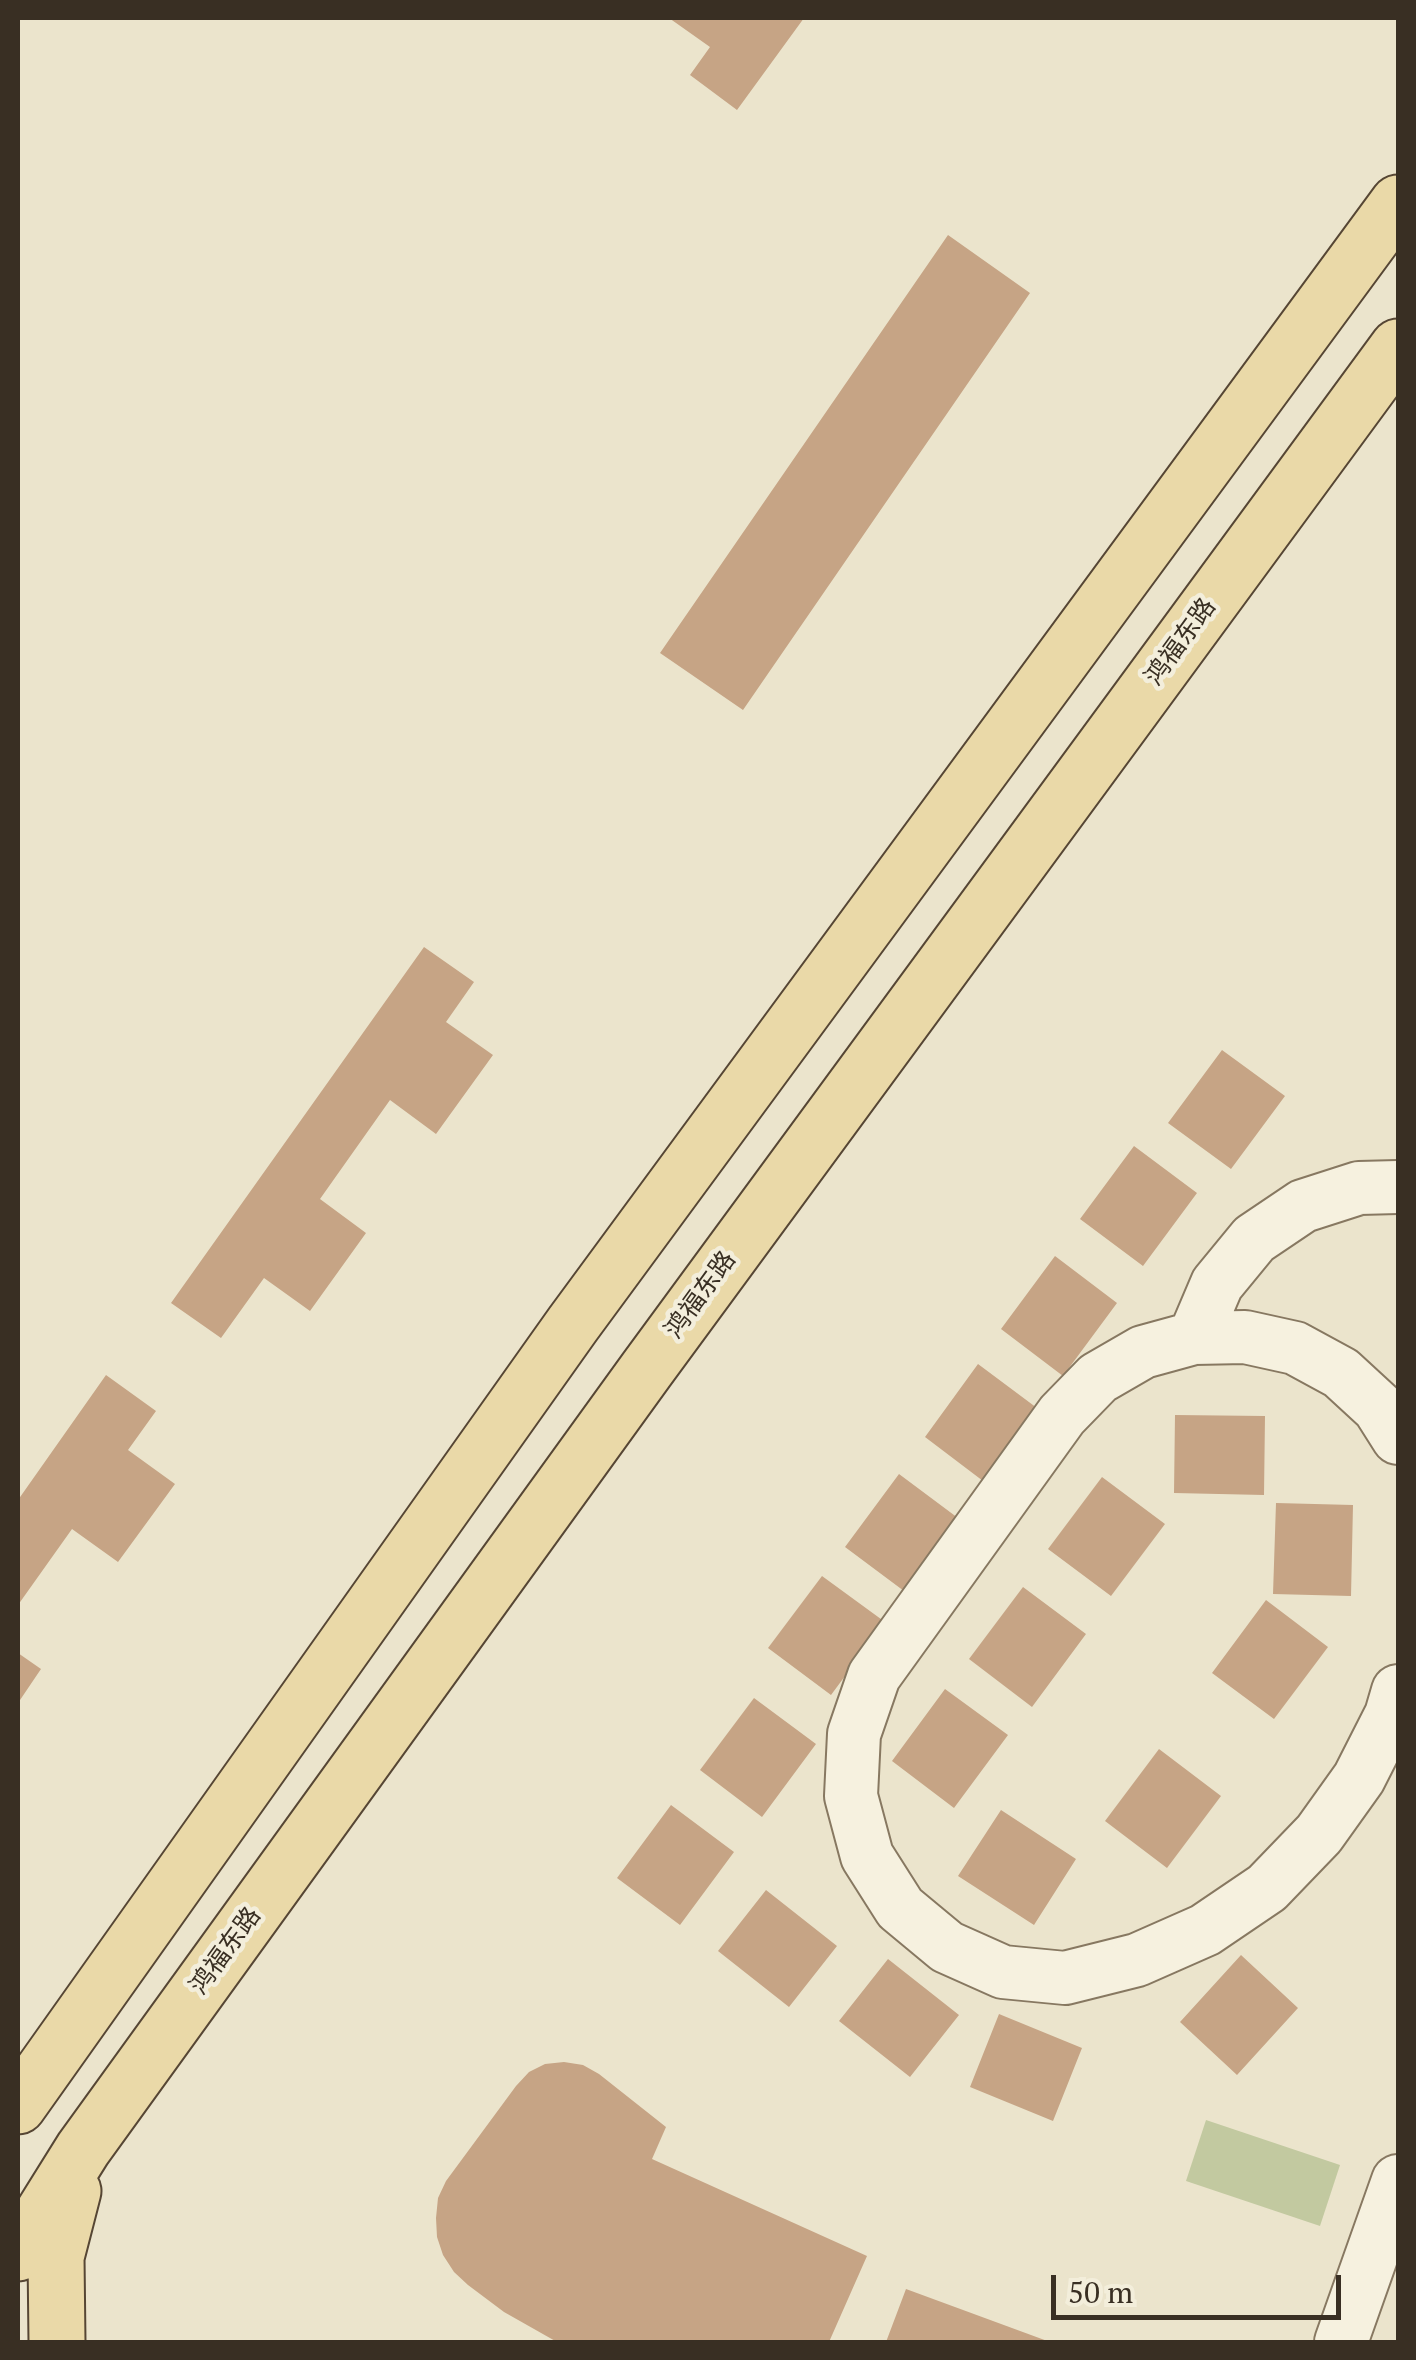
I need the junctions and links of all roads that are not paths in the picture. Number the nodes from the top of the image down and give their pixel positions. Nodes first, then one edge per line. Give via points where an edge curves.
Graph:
1 (1398, 204) edge
2 (1398, 347) edge
3 (1398, 1187) edge
4 (1194, 1338) junction
5 (1398, 1438) edge
6 (1398, 1691) edge
7 (21, 2099) edge
8 (83, 2149) junction
9 (1398, 2181) edge
10 (18, 2253) edge
11 (57, 2342) edge
12 (1341, 2342) edge

1 - 7 main road via 573,1324
2 - 8 main road, 鸿福东路 via 646,1368
3 - 4 lane via 1359,1188 1303,1206 1254,1238 1217,1284
4 - 5 lane via 1245,1337 1295,1348 1341,1373 1380,1408
4 - 6 lane via 1143,1352 1098,1378 1062,1415 874,1676 854,1734 851,1796 867,1856 900,1908 947,1947 1004,1972 1065,1978 1137,1960 1206,1930 1267,1888 1320,1834 1360,1778
8 - 10 main road, 鸿福东路
8 - 11 main road via 56,2257
9 - 12 lane

